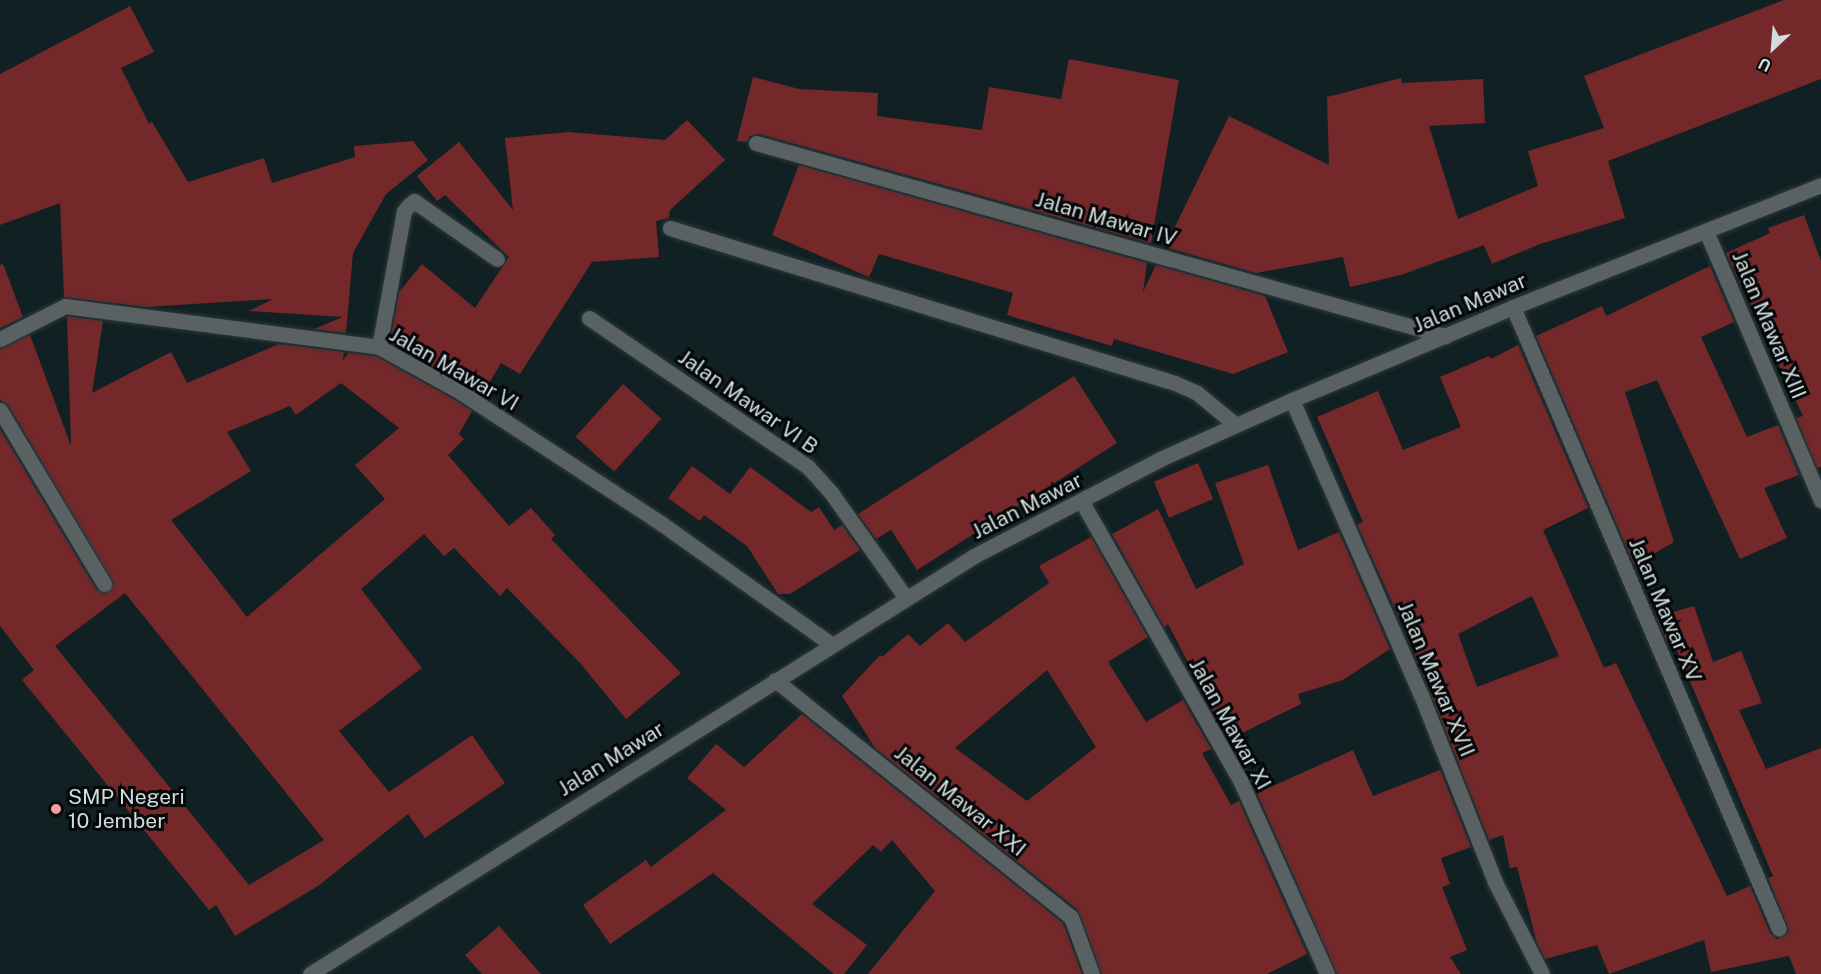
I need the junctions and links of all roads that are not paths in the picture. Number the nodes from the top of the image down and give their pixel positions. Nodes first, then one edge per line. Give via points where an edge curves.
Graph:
1 (756, 143) dead end
2 (1821, 185) edge
3 (670, 228) dead end
4 (1706, 231) junction
5 (497, 259) dead end
6 (1513, 307) junction
7 (589, 318) dead end
8 (1445, 336) junction
9 (0, 339) edge
10 (379, 347) junction
11 (1292, 400) junction
12 (0, 410) edge
13 (1236, 424) junction
14 (1821, 501) edge
15 (1082, 502) junction
16 (104, 584) dead end
17 (906, 598) junction
18 (831, 644) junction
19 (775, 680) junction
20 (1779, 929) dead end
21 (310, 974) edge
22 (1092, 974) edge
23 (1327, 974) edge
24 (1542, 974) edge

1 - 8 street, Jalan Mawar IV
2 - 4 street, Jalan Mawar
3 - 13 street via 1175,383 1197,393
4 - 6 street, Jalan Mawar
4 - 14 street, Jalan Mawar XIII
5 - 10 street via 414,201 404,211
6 - 8 street, Jalan Mawar
6 - 20 street, Jalan Mawar XV
7 - 17 street, Jalan Mawar VI B via 808,467 832,494
8 - 11 street, Jalan Mawar
9 - 10 street, Jalan Mawar VI via 65,306
10 - 18 street, Jalan Mawar VI via 482,406 662,524
11 - 13 street, Jalan Mawar
11 - 24 street, Jalan Mawar XVII via 1421,695 1495,882
12 - 16 street
13 - 15 street, Jalan Mawar
15 - 17 street, Jalan Mawar via 974,556
15 - 23 street, Jalan Mawar XI via 1240,780
17 - 18 street, Jalan Mawar
18 - 19 street, Jalan Mawar
19 - 21 street, Jalan Mawar
19 - 22 street, Jalan Mawar XXI via 1071,917

